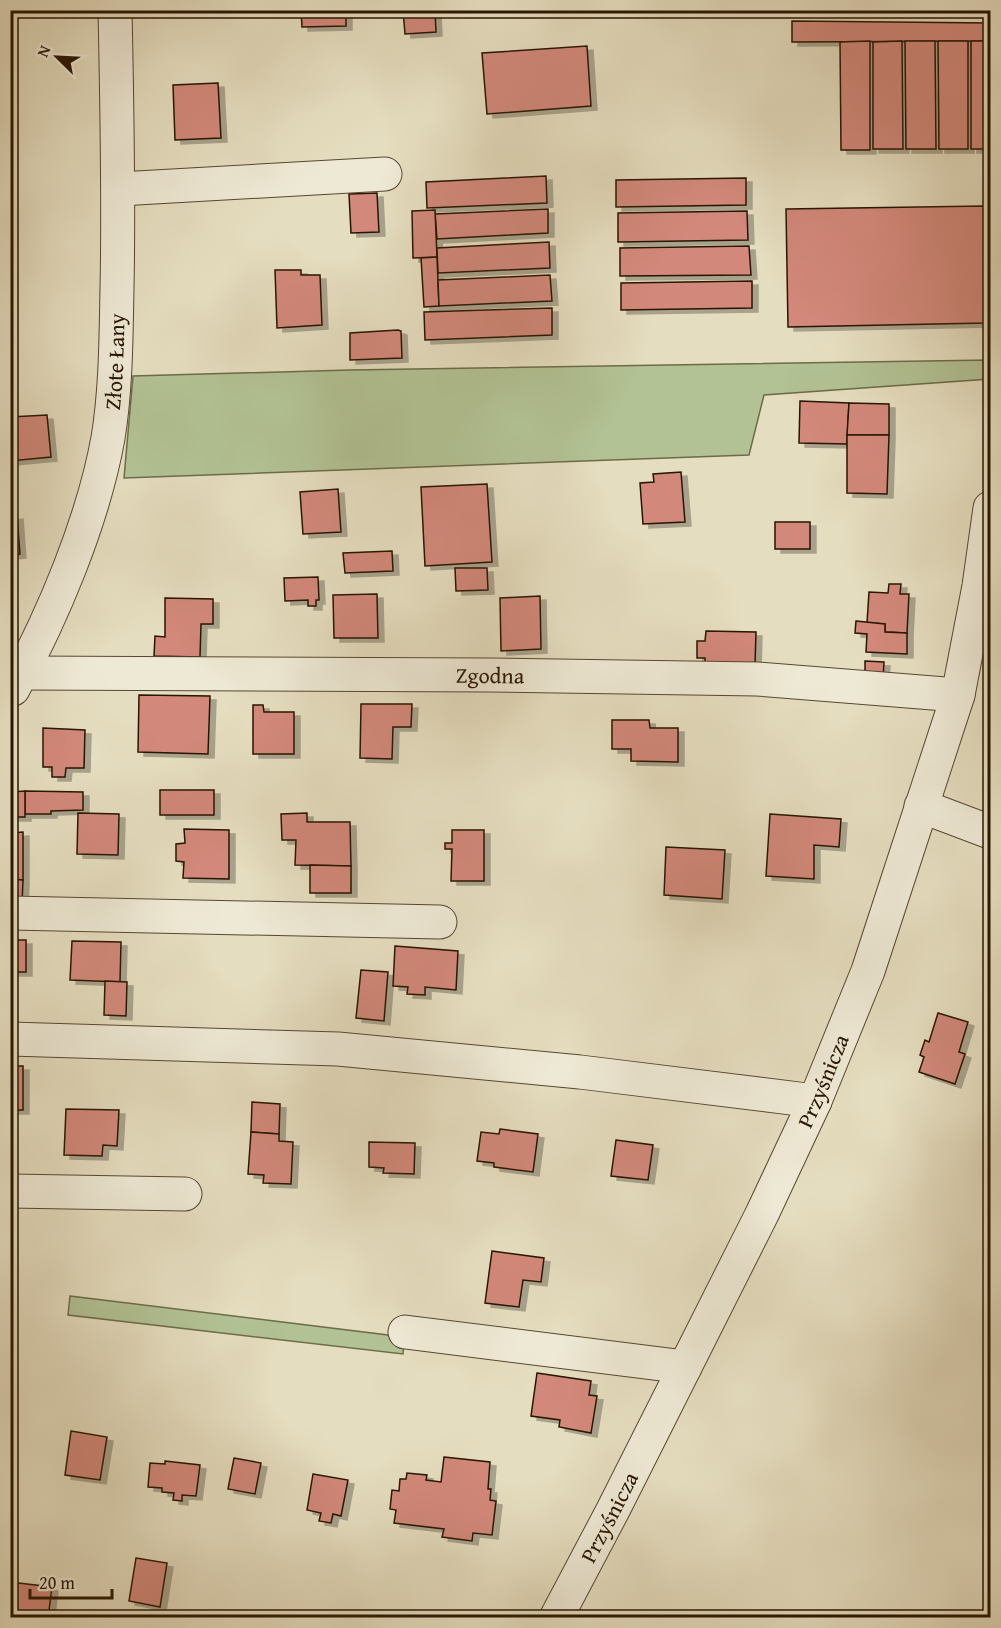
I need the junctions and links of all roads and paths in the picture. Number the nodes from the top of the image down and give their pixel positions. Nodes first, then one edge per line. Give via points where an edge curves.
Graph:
1 (115, 10) edge
2 (386, 174) dead end
3 (119, 189) junction
4 (990, 508) edge
5 (16, 683) edge
6 (958, 695) junction
7 (921, 806) junction
8 (990, 832) edge
9 (10, 913) edge
10 (440, 921) dead end
11 (10, 1039) edge
12 (815, 1101) junction
13 (10, 1191) edge
14 (184, 1194) dead end
15 (405, 1332) dead end
16 (685, 1367) junction
17 (556, 1617) edge

1 - 3 street, Złote Łany
2 - 3 street
3 - 5 street, Złote Łany via 116,352 108,439 79,539 47,620
4 - 6 street, Przyśnicza
5 - 6 street, Zgodna via 490,675 746,679
6 - 7 street, Przyśnicza
7 - 8 street
7 - 12 street, Przyśnicza via 868,971
9 - 10 street
11 - 12 street via 338,1049 579,1072
12 - 16 street, Przyśnicza
13 - 14 street
15 - 16 street
16 - 17 street, Przyśnicza

